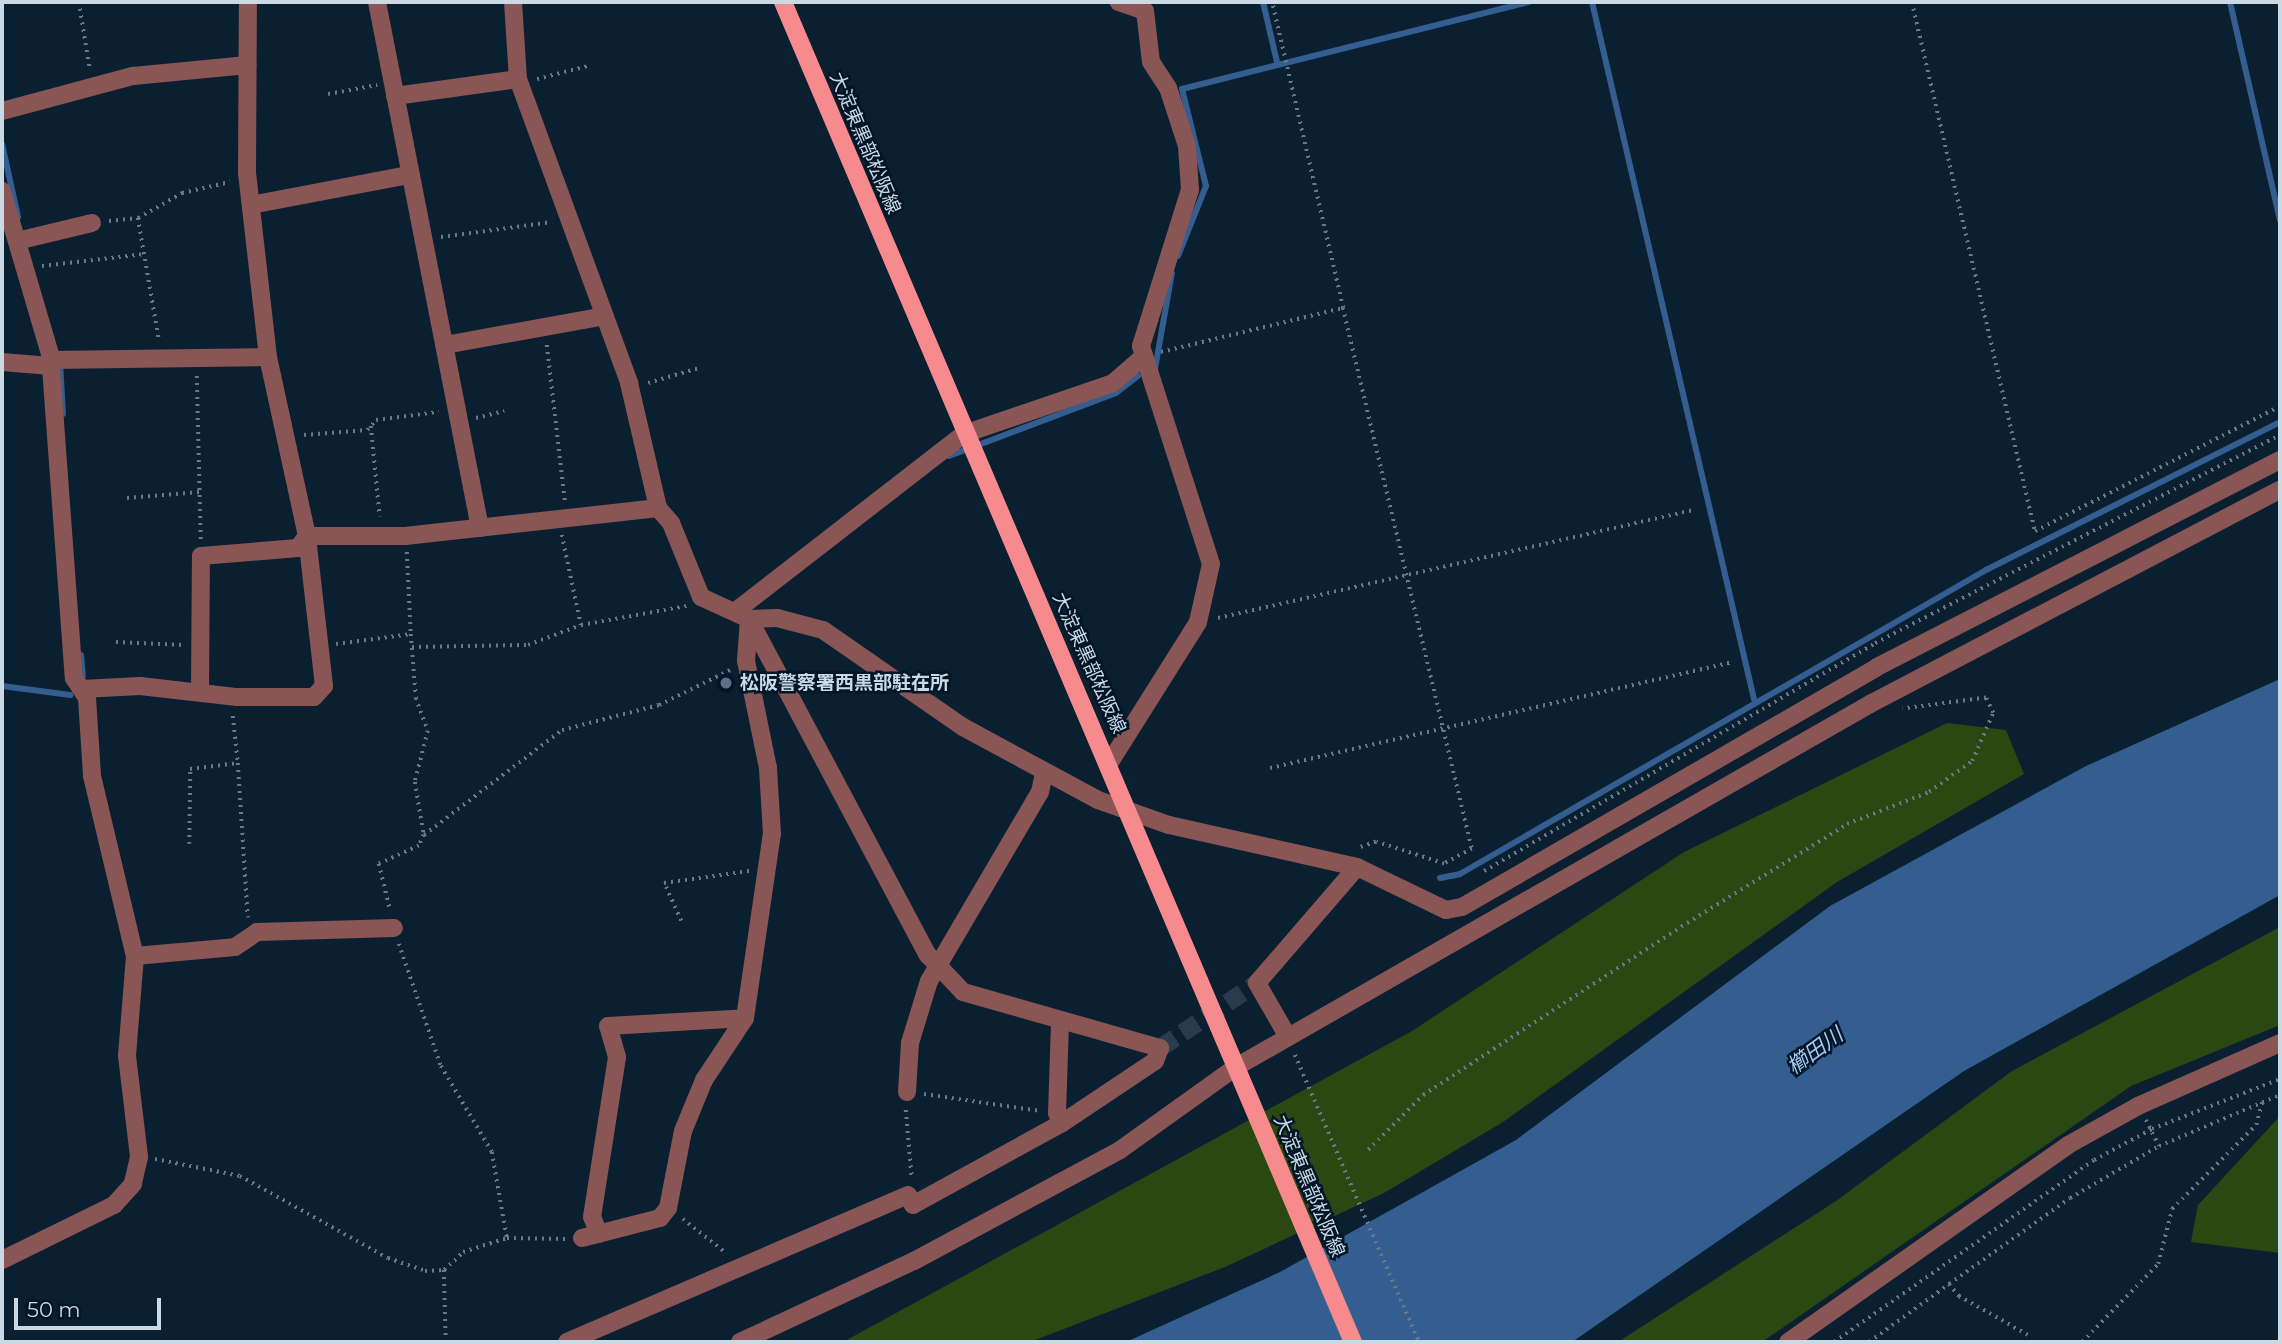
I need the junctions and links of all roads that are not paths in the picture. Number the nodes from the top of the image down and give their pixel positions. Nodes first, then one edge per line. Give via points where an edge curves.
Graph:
1 (248, 2) edge
2 (377, 2) edge
3 (513, 2) edge
4 (783, 2) edge
5 (1119, 2) edge
6 (247, 65) junction
7 (518, 79) junction
8 (394, 89) junction
9 (2, 111) edge
10 (409, 175) junction
11 (2, 191) edge
12 (251, 205) junction
13 (92, 223) road end
14 (23, 240) junction
15 (604, 316) junction
16 (445, 345) junction
17 (268, 357) junction
18 (1143, 357) junction
19 (55, 361) junction
20 (2, 362) edge
21 (968, 441) junction
22 (2280, 460) edge
23 (2280, 489) edge
24 (658, 509) junction
25 (480, 528) junction
26 (307, 536) junction
27 (743, 615) junction
28 (82, 689) junction
29 (200, 690) junction
30 (1110, 762) junction
31 (1044, 772) junction
32 (1123, 806) junction
33 (1357, 867) junction
34 (394, 928) road end
35 (135, 956) junction
36 (939, 968) junction
37 (745, 1018) junction
38 (1060, 1023) junction
39 (1290, 1043) junction
40 (2280, 1043) edge
41 (1238, 1073) junction
42 (907, 1092) road end
43 (1060, 1118) junction
44 (2, 1260) edge
45 (567, 1342) edge
46 (740, 1342) edge
47 (1353, 1342) edge
48 (1788, 1342) edge

1 - 6 street
2 - 8 street
3 - 7 street
4 - 21 main road, 大淀東黒部松阪線
5 - 18 street via 1145,11 1151,62 1168,88 1187,146 1189,190 1163,262
6 - 9 street via 93,85
6 - 12 street
7 - 8 street
7 - 15 street via 564,221
8 - 10 street
10 - 12 street
10 - 16 street
11 - 14 street
12 - 17 street
13 - 14 street
14 - 19 street
15 - 16 street
15 - 24 street via 629,383
16 - 25 street via 462,415
17 - 19 street
17 - 26 street via 282,438
18 - 21 street via 1113,383
18 - 30 street via 1211,564 1198,622
19 - 20 street
19 - 28 street via 74,678
21 - 27 street
21 - 30 main road, 大淀東黒部松阪線
22 - 33 street via 1889,660 1462,907 1446,910
23 - 39 street via 1870,704
24 - 25 street
24 - 27 street via 671,523 701,597 715,608
25 - 26 street via 405,536
26 - 29 street via 298,548 201,556
26 - 29 street via 324,686 314,697 237,697
27 - 31 street via 823,630 963,727
27 - 36 street
27 - 37 street via 746,661 768,768 772,834 755,978
28 - 29 street
28 - 35 street via 110,873
30 - 32 main road, 大淀東黒部松阪線
31 - 32 street
31 - 36 street via 1040,792
32 - 33 street via 1169,825
32 - 41 main road, 大淀東黒部松阪線
33 - 39 street via 1257,984
34 - 35 street via 257,932 235,947
35 - 44 street via 127,1069 139,1157 133,1184 114,1205
36 - 38 street via 963,992
36 - 42 street via 929,981 910,1042
37 - 37 street via 608,1026 617,1056 590,1236 664,1213 683,1131 704,1080
38 - 43 street
38 - 43 street via 1160,1048 1155,1061
39 - 41 street
40 - 48 street via 2138,1106 2068,1145
41 - 46 street via 1120,1150 914,1261
41 - 47 main road, 大淀東黒部松阪線
43 - 45 street via 913,1205 908,1195 746,1269

